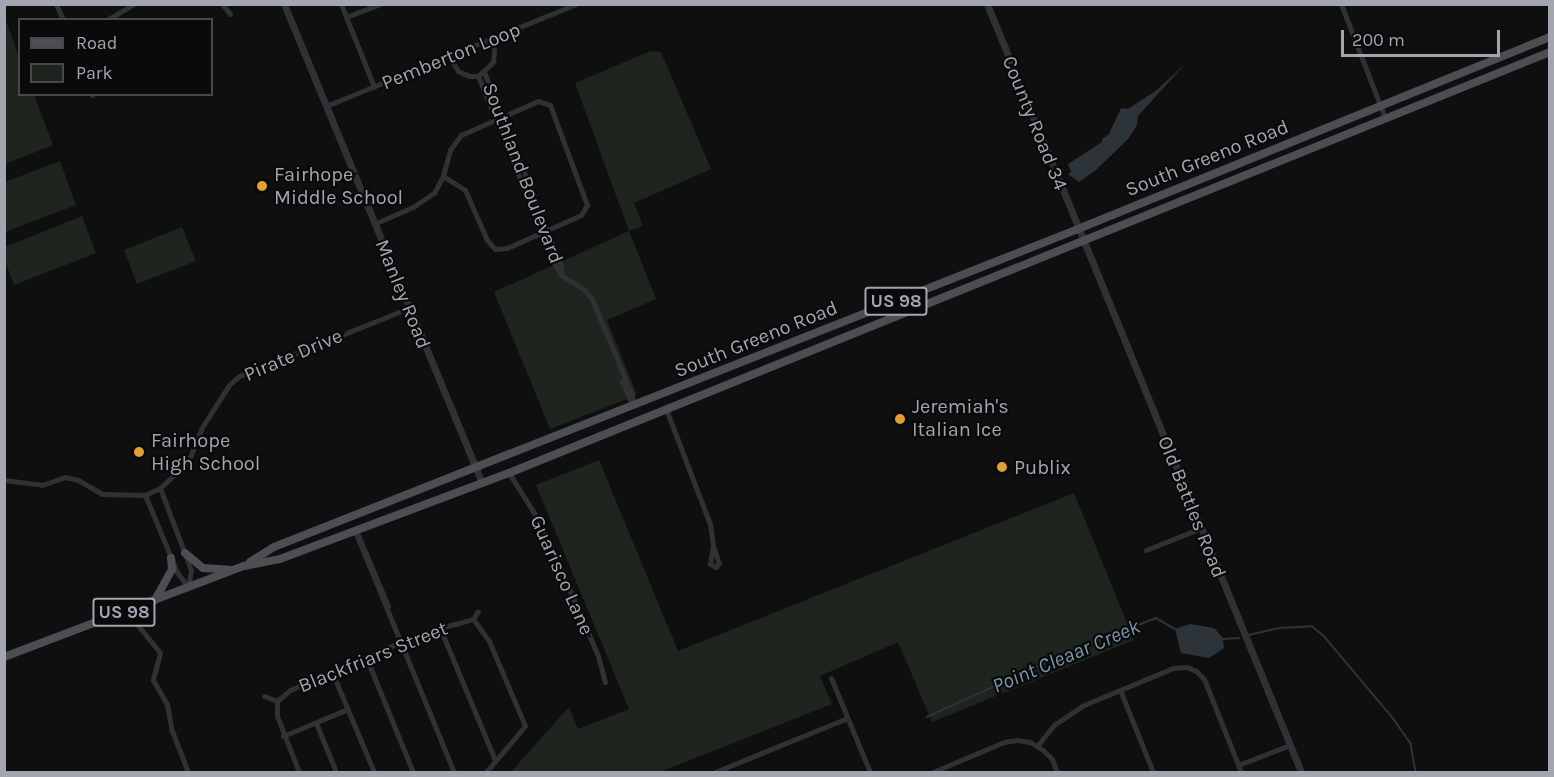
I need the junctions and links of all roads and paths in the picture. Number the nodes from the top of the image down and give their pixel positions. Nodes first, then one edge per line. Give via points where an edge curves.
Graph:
1 (56, 4) edge
2 (134, 4) edge
3 (222, 4) edge
4 (284, 4) edge
5 (341, 4) edge
6 (380, 4) edge
7 (576, 4) edge
8 (987, 4) edge
9 (1341, 4) edge
10 (230, 14) dead end
11 (346, 17) junction
12 (62, 18) edge
13 (110, 18) edge
14 (1550, 37) edge
15 (490, 40) junction
16 (1550, 52) edge
17 (449, 57) junction
18 (484, 72) junction
19 (478, 75) junction
20 (374, 87) junction
21 (326, 106) junction
22 (1381, 106) junction
23 (498, 117) junction
24 (1385, 118) junction
25 (443, 176) junction
26 (374, 224) junction
27 (1078, 229) junction
28 (544, 232) junction
29 (1083, 242) junction
30 (409, 308) junction
31 (798, 340) junction
32 (804, 353) junction
33 (633, 406) junction
34 (666, 409) junction
35 (476, 468) junction
36 (509, 473) junction
37 (4, 480) edge
38 (482, 483) junction
39 (160, 488) junction
40 (145, 495) junction
41 (1201, 528) junction
42 (355, 531) junction
43 (713, 546) dead end
44 (1146, 550) dead end
45 (185, 553) junction
46 (171, 558) junction
47 (244, 566) junction
48 (232, 570) junction
49 (188, 587) junction
50 (155, 600) junction
51 (130, 609) junction
52 (478, 611) dead end
53 (473, 620) junction
54 (440, 628) junction
55 (401, 642) junction
56 (4, 657) edge
57 (366, 657) junction
58 (332, 672) junction
59 (831, 678) dead end
60 (605, 682) dead end
61 (1120, 690) junction
62 (264, 696) dead end
63 (277, 701) junction
64 (348, 709) junction
65 (847, 718) junction
66 (316, 723) junction
67 (283, 736) junction
68 (1290, 745) junction
69 (1037, 746) junction
70 (495, 760) junction
71 (1238, 765) junction
72 (188, 772) edge
73 (299, 772) edge
74 (336, 772) edge
75 (374, 772) edge
76 (412, 772) edge
77 (454, 772) edge
78 (486, 772) edge
79 (714, 772) edge
80 (870, 772) edge
81 (933, 772) edge
82 (1057, 772) edge
83 (1153, 772) edge
84 (1241, 772) edge
85 (1301, 772) edge

1 - 12 street
2 - 13 street
3 - 10 street
4 - 21 street, Manley Road
5 - 11 street
6 - 11 street
7 - 15 street, Pemberton Loop
8 - 27 street, County Road 34
9 - 22 street
11 - 20 street
14 - 22 main road, South Greeno Road / US 98
15 - 17 street, Pemberton Loop
15 - 18 street, Southland Boulevard via 495,56
16 - 24 main road, South Greeno Road / US 98
17 - 19 street, Southland Boulevard via 458,71
17 - 20 street, Pemberton Loop
18 - 19 street, Southland Boulevard
18 - 23 street, Southland Boulevard
19 - 23 street, Southland Boulevard
20 - 21 street, Pemberton Loop
21 - 26 street, Manley Road
22 - 24 street
22 - 27 main road, South Greeno Road / US 98
23 - 25 street via 461,135 450,150
23 - 28 street, Southland Boulevard
23 - 28 street via 538,101 545,102 552,111 587,205 581,215
24 - 29 main road, South Greeno Road / US 98
25 - 26 street via 438,188 424,201
25 - 28 street via 465,190 487,240 495,249
26 - 30 street, Manley Road
27 - 29 street, County Road 34
27 - 31 main road, South Greeno Road / US 98
28 - 33 street, Southland Boulevard via 561,265 561,275 592,298
29 - 32 main road, South Greeno Road / US 98
29 - 41 street, Old Battles Road
30 - 35 street, Manley Road
30 - 39 street, Pirate Drive via 236,378 201,429 188,462
31 - 32 street
31 - 33 main road, South Greeno Road / US 98
32 - 34 main road, South Greeno Road / US 98
33 - 35 main road, South Greeno Road / US 98
34 - 36 main road, South Greeno Road / US 98
34 - 43 street via 710,524
35 - 38 street, Manley Road
35 - 47 main road, South Greeno Road / US 98 via 274,547
36 - 38 main road, South Greeno Road / US 98
36 - 60 street, Guarisco Lane via 541,524 598,656
37 - 40 street, Pirate Drive via 42,485 65,477 102,494
38 - 42 main road, South Greeno Road / US 98
39 - 40 street, Pirate Drive
39 - 45 street
40 - 46 street
41 - 44 street
41 - 68 street, Old Battles Road
42 - 47 main road, South Greeno Road / US 98 via 280,559
42 - 55 street
45 - 48 main road via 202,568
45 - 49 street via 191,570
46 - 49 street
46 - 50 main road via 172,569
47 - 48 main road, South Greeno Road / US 98
48 - 49 main road, South Greeno Road / US 98
49 - 50 main road, South Greeno Road / US 98
50 - 51 main road, South Greeno Road / US 98
51 - 56 main road, South Greeno Road / US 98
51 - 72 street via 160,653 153,680 165,699
52 - 53 street
53 - 54 street, Blackfriars Street
53 - 70 street via 489,641 525,726
54 - 55 street, Blackfriars Street
54 - 70 street
55 - 57 street, Blackfriars Street
55 - 77 street
57 - 58 street, Blackfriars Street
57 - 76 street
58 - 63 street, Blackfriars Street via 290,690
58 - 64 street
59 - 65 street
61 - 69 street via 1084,705 1054,724
61 - 71 street via 1177,667 1196,670 1204,679
61 - 83 street
62 - 63 street
63 - 67 street
64 - 66 street
64 - 75 street
65 - 79 street
65 - 80 street
66 - 67 street
66 - 74 street
67 - 73 street
68 - 71 street
68 - 85 street, Old Battles Road
69 - 81 street via 1017,740 1004,742
69 - 82 street via 1052,759
70 - 78 street
71 - 84 street

